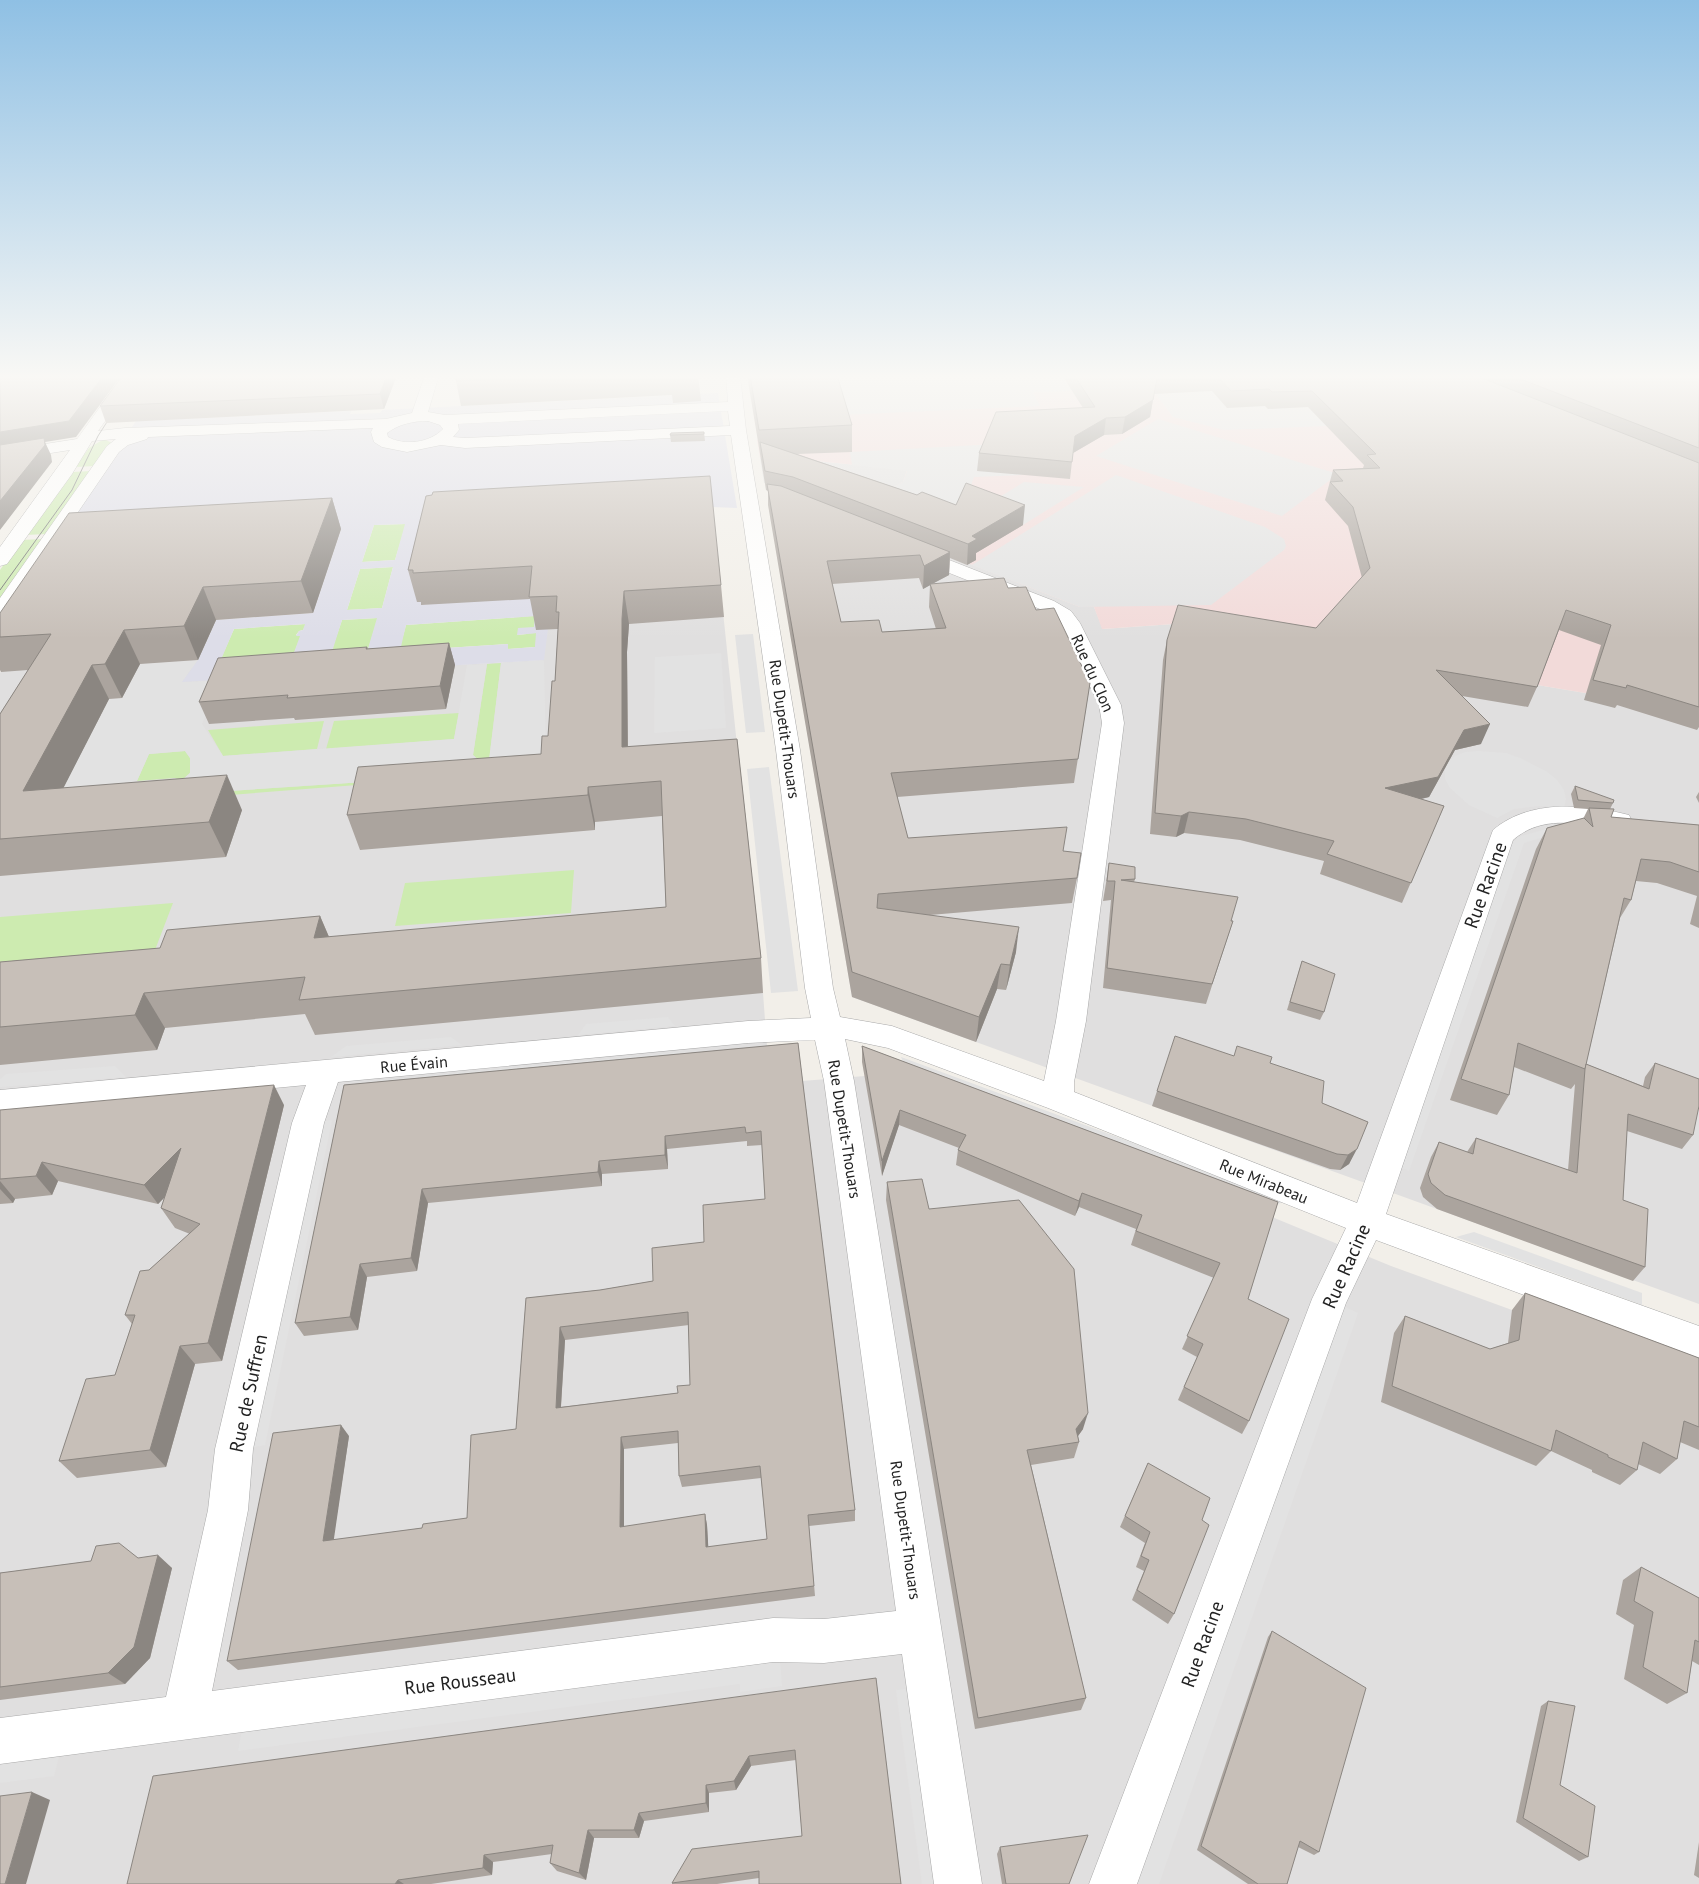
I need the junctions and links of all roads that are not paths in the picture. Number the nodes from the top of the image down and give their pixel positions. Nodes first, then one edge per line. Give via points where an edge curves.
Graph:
1 (70, 463) edge
2 (105, 463) edge
3 (747, 463) edge
4 (903, 548) edge
5 (0, 560) edge
6 (0, 612) edge
7 (1652, 823) edge
8 (827, 1027) junction
9 (326, 1072) junction
10 (1059, 1099) junction
11 (0, 1102) edge
12 (1366, 1221) junction
13 (1699, 1343) edge
14 (920, 1630) junction
15 (184, 1717) junction
16 (0, 1741) edge
17 (958, 1884) edge
18 (1112, 1884) edge

1 - 5 street
2 - 6 street
3 - 8 street, Rue Dupetit-Thouars via 757,496 819,988
4 - 10 street, Rue du Clon via 1047,605 1064,615 1110,705 1113,717
7 - 12 street, Rue Racine via 1544,816 1520,821 1502,836
8 - 9 street, Rue Évain
8 - 10 street, Rue Mirabeau via 892,1037
8 - 14 street, Rue Dupetit-Thouars via 839,1081
9 - 11 street, Rue Évain
9 - 15 street, Rue de Suffren via 308,1124 234,1449 228,1510
10 - 12 street, Rue Mirabeau
12 - 13 street, Rue Mirabeau
12 - 18 street, Rue Racine via 1330,1299
14 - 15 street, Rue Rousseau via 824,1641 773,1640
14 - 17 street, Rue Dupetit-Thouars
15 - 16 street, Rue Rousseau

